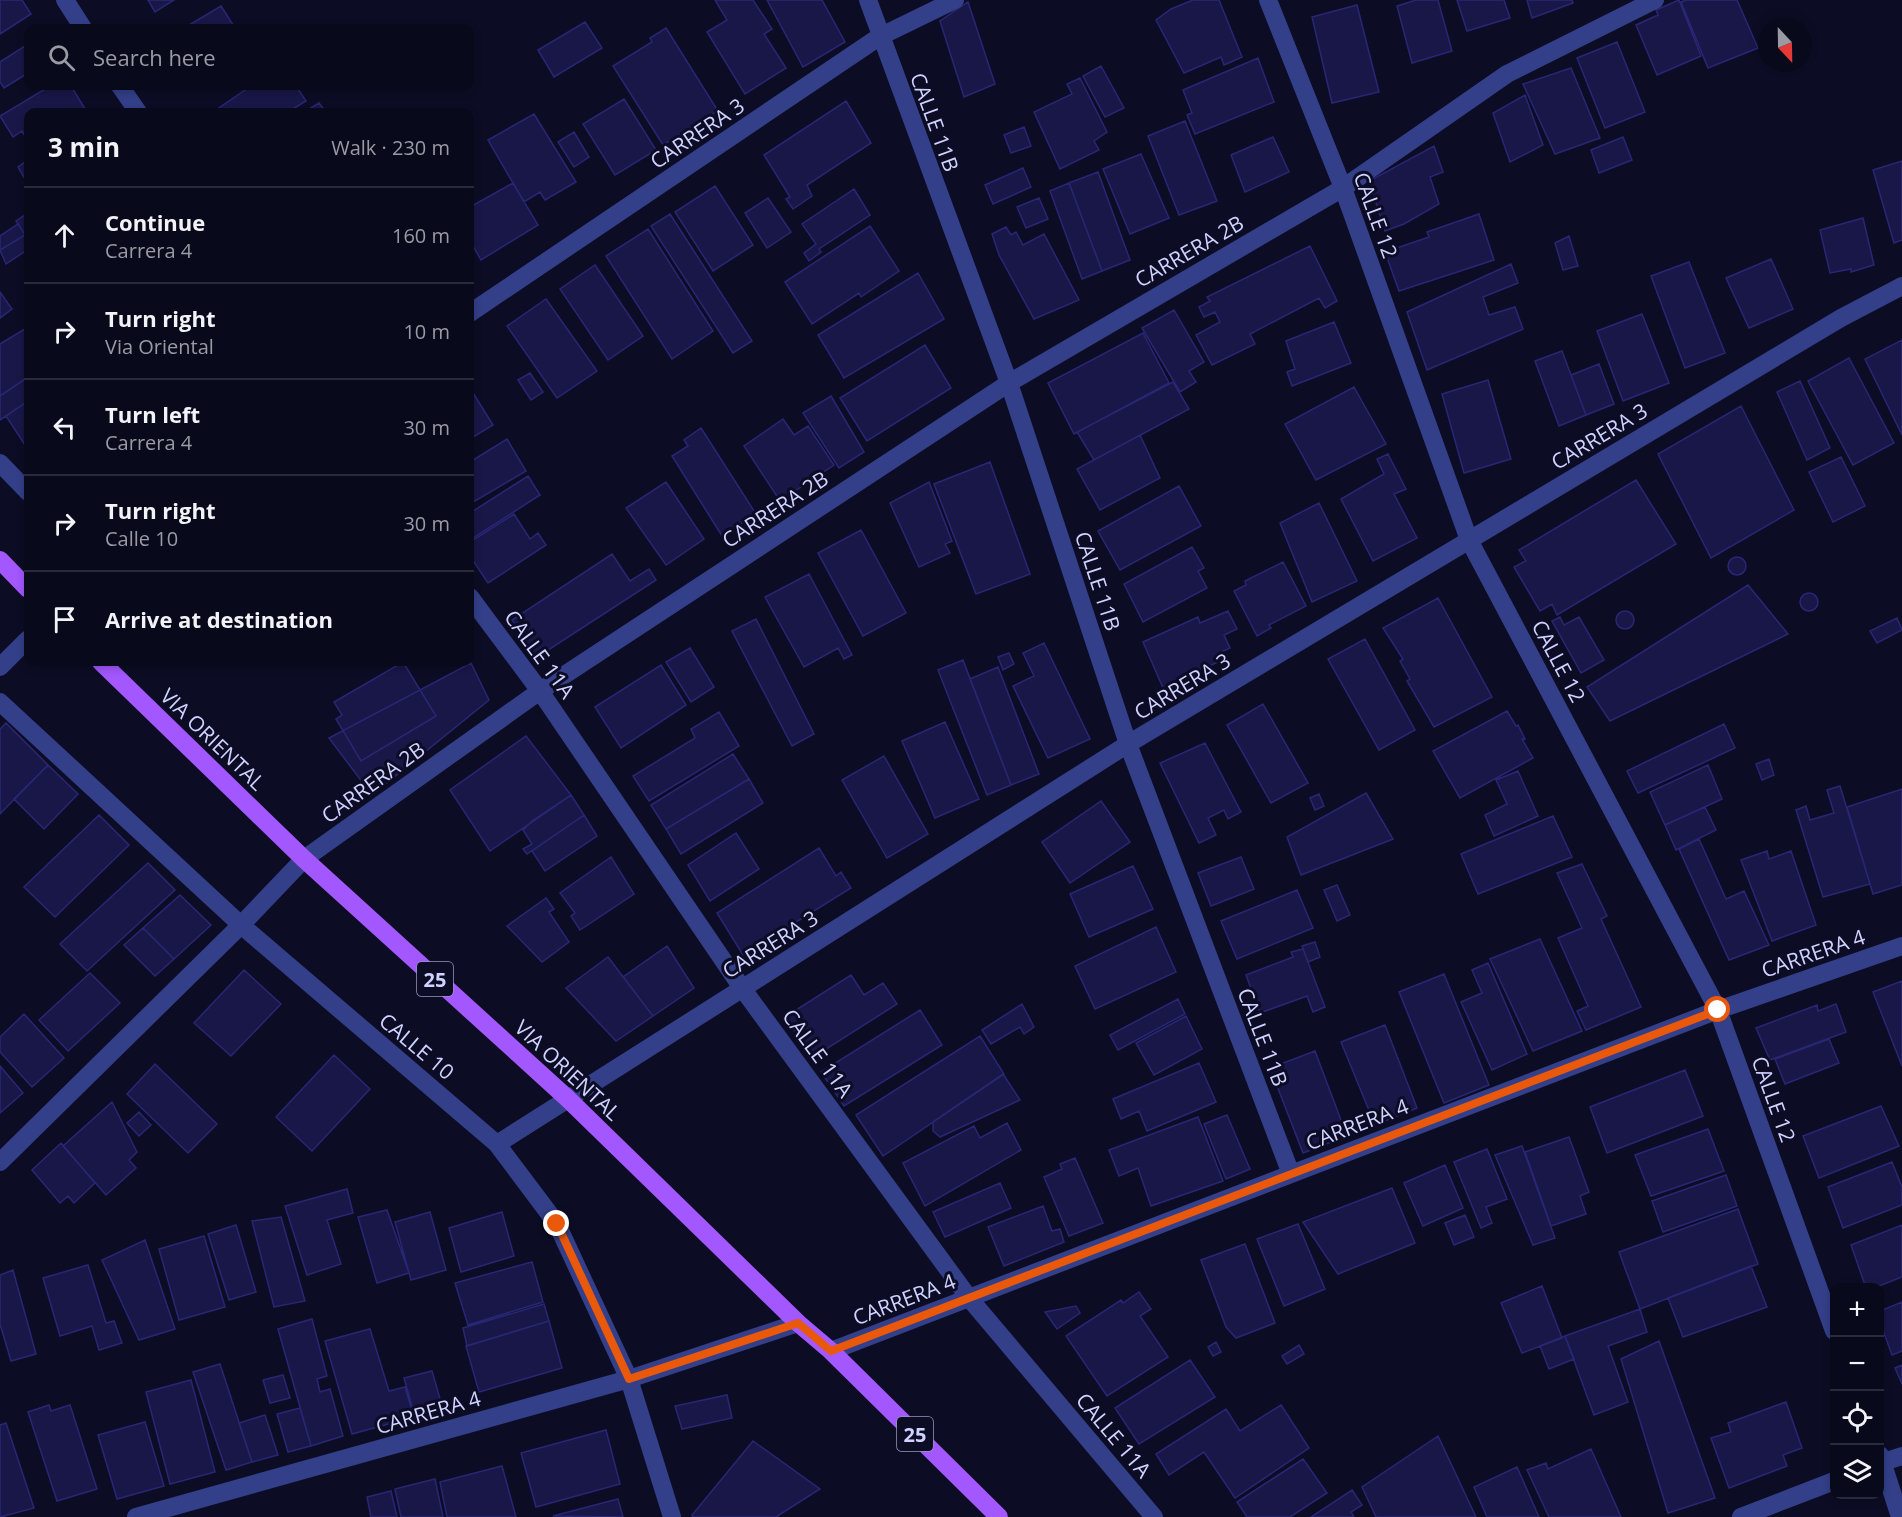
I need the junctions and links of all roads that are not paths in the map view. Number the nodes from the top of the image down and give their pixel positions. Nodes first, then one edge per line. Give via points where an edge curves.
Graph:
1 (65, 0) edge
2 (868, 0) edge
3 (955, 0) edge
4 (1268, 0) edge
5 (1655, 0) edge
6 (80, 24) edge
7 (879, 37) junction
8 (123, 90) edge
9 (135, 108) edge
10 (1343, 188) junction
11 (1902, 286) edge
12 (474, 310) edge
13 (1009, 383) junction
14 (0, 463) edge
15 (24, 488) edge
16 (1469, 540) junction
17 (0, 560) edge
18 (24, 585) edge
19 (474, 602) edge
20 (24, 643) edge
21 (105, 666) edge
22 (0, 667) edge
23 (540, 691) junction
24 (0, 702) edge
25 (1128, 744) junction
26 (304, 859) junction
27 (241, 926) junction
28 (1902, 946) edge
29 (742, 988) junction
30 (1718, 1010) junction
31 (567, 1098) junction
32 (497, 1144) junction
33 (0, 1162) edge
34 (1292, 1174) junction
35 (969, 1298) junction
36 (1830, 1320) edge
37 (798, 1323) junction
38 (831, 1351) junction
39 (629, 1379) junction
40 (1902, 1456) edge
41 (1884, 1459) edge
42 (1884, 1471) edge
43 (1830, 1483) edge
44 (136, 1517) edge
45 (672, 1517) edge
46 (999, 1517) edge
47 (1154, 1517) edge
48 (1741, 1517) edge
49 (1900, 1517) edge

1 - 6 street
2 - 7 street, CALLE 11B
3 - 7 street, CARRERA 3
4 - 10 street, CALLE 12
5 - 10 street, CARRERA 2B via 1507,74
7 - 12 street, CARRERA 3
7 - 13 street, CALLE 11B
8 - 9 street
10 - 13 street, CARRERA 2B
10 - 16 street, CALLE 12
11 - 16 street, CARRERA 3 via 1841,318
13 - 23 street, CARRERA 2B
13 - 25 street, CALLE 11B
14 - 15 street
16 - 25 street, CARRERA 3
16 - 30 street, CALLE 12
17 - 18 main road
19 - 23 street, CALLE 11A
20 - 22 street
21 - 26 main road, VIA ORIENTAL / 25
23 - 26 street, CARRERA 2B
23 - 29 street, CALLE 11A
24 - 27 street, CALLE 10
25 - 29 street, CARRERA 3
25 - 34 street, CALLE 11B
26 - 27 street, CARRERA 2B
26 - 31 main road, VIA ORIENTAL / 25
27 - 32 street, CALLE 10
27 - 33 street, CARRERA 2B
28 - 30 street, CARRERA 4
29 - 31 street, CARRERA 3
29 - 35 street, CALLE 11A
30 - 34 street, CARRERA 4
30 - 36 street, CALLE 12
31 - 32 street, CARRERA 3
31 - 37 main road, VIA ORIENTAL / 25
32 - 39 street, CALLE 10 via 557,1224
34 - 35 street, CARRERA 4
35 - 38 street, CARRERA 4
35 - 47 street, CALLE 11A
37 - 38 main road, VIA ORIENTAL / 25
37 - 39 street, CARRERA 4
38 - 46 main road, VIA ORIENTAL / 25
39 - 44 street, CARRERA 4
39 - 45 street, CALLE 10
40 - 41 street
42 - 49 street
43 - 48 street

